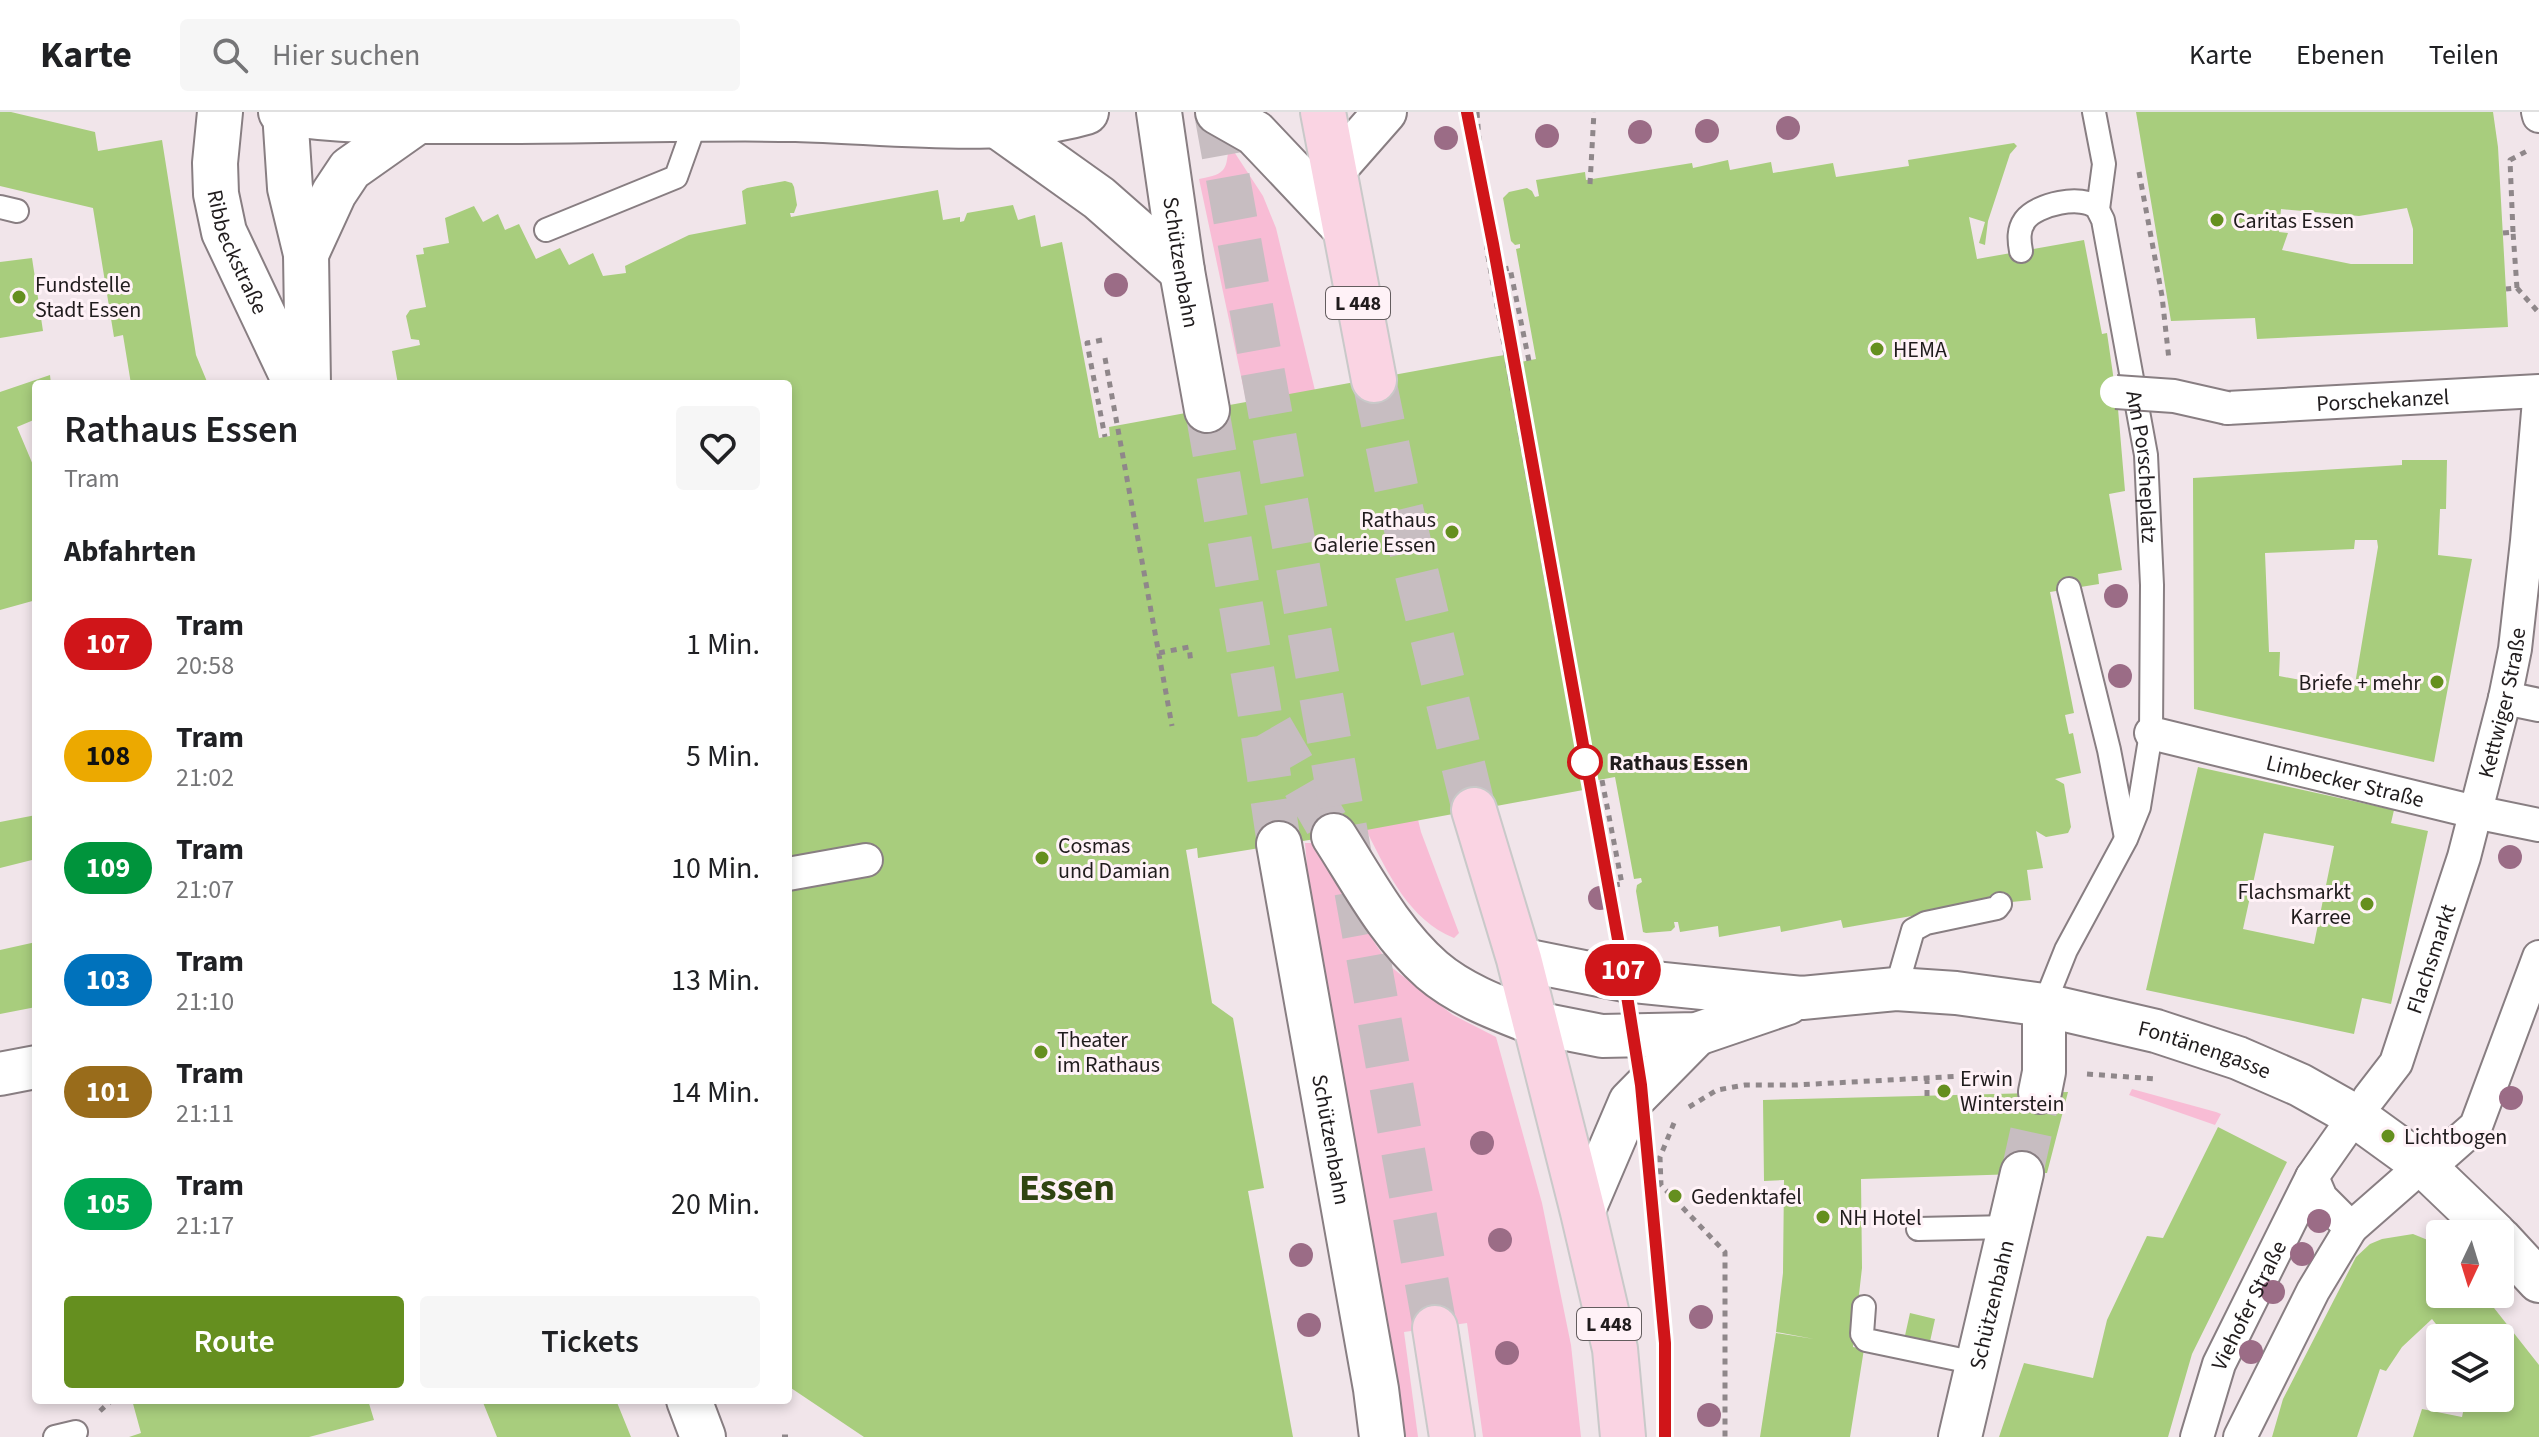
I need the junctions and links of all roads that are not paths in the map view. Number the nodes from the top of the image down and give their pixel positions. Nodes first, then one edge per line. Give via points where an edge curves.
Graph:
1 (220, 112) edge
2 (284, 112) edge
3 (1086, 112) edge
4 (1159, 112) edge
5 (1218, 112) edge
6 (1323, 112) edge
7 (1385, 112) edge
8 (2094, 112) edge
9 (418, 121) junction
10 (696, 121) junction
11 (998, 126) junction
12 (1334, 170) junction
13 (2098, 209) junction
14 (1344, 227) junction
15 (546, 230) dead end
16 (2021, 251) dead end
17 (306, 254) junction
18 (1182, 271) junction
19 (294, 380) edge
20 (308, 380) edge
21 (1374, 380) tunnel mouth
22 (2539, 391) edge
23 (2116, 392) dead end
24 (2539, 400) edge
25 (1207, 410) tunnel mouth
26 (2533, 542) edge
27 (2069, 589) dead end
28 (2505, 698) junction
29 (2539, 705) edge
30 (2151, 733) junction
31 (1474, 810) tunnel mouth
32 (2475, 812) junction
33 (2539, 825) edge
34 (1334, 836) tunnel mouth
35 (2126, 839) junction
36 (1279, 844) tunnel mouth
37 (866, 860) dead end
38 (792, 873) edge
39 (2000, 904) dead end
40 (2539, 957) edge
41 (1519, 959) junction
42 (1896, 989) junction
43 (1802, 998) junction
44 (2044, 1005) junction
45 (1536, 1023) junction
46 (1697, 1034) junction
47 (32, 1068) edge
48 (0, 1074) edge
49 (2040, 1092) tunnel mouth
50 (2356, 1115) junction
51 (2442, 1156) dead end
52 (2022, 1173) tunnel mouth
53 (2312, 1177) junction
54 (2408, 1178) dead end
55 (1583, 1212) junction
56 (2480, 1220) edge
57 (2009, 1227) junction
58 (2351, 1228) junction
59 (1918, 1229) dead end
60 (2514, 1254) edge
61 (2539, 1281) edge
62 (1864, 1307) dead end
63 (1435, 1328) tunnel mouth
64 (1976, 1363) junction
65 (691, 1404) edge
66 (703, 1437) edge
67 (1382, 1437) edge
68 (1452, 1437) edge
69 (1623, 1437) edge
70 (1960, 1437) edge
71 (2197, 1437) edge
72 (2240, 1437) edge

1 - 19 street, Ribbeckstraße via 216,194 224,232
2 - 9 street
2 - 17 street, Ribbeckstraße via 290,188
3 - 11 street
4 - 18 street, Schützenbahn
5 - 14 street via 1255,133
6 - 12 main road, L 448
7 - 12 street
8 - 13 lane via 2104,164
9 - 10 street
9 - 17 street, Ribbeckstraße via 350,169
10 - 11 street
10 - 15 lane via 676,177
11 - 18 street via 1099,198
12 - 14 main road, L 448
13 - 16 lane via 2084,201 2053,204 2032,214 2018,236
13 - 30 lane, Am Porscheplatz via 2146,455
14 - 21 main road, L 448
17 - 20 street, Ribbeckstraße
18 - 25 street, Schützenbahn
22 - 23 street, Porschekanzel, bridge via 2227,408 2174,396
24 - 26 street, Kettwiger Straße
26 - 28 street, Kettwiger Straße
27 - 35 lane
28 - 29 street
28 - 32 street, Kettwiger Straße
30 - 32 street, Limbecker Straße
30 - 35 lane, Am Porscheplatz via 2139,807
31 - 41 main road, L 448
32 - 33 street, Limbecker Straße
32 - 50 street, Flachsmarkt via 2396,1063
34 - 45 street via 1397,933 1433,971 1482,1002
35 - 44 lane, Am Porscheplatz via 2066,950
36 - 67 street, Schützenbahn
37 - 38 street
39 - 42 lane via 1913,930
40 - 51 street via 2476,1126
41 - 43 street via 1624,980
41 - 45 main road, L 448
42 - 43 street
42 - 44 street
43 - 46 street
44 - 49 street
44 - 50 street, Fontänengasse via 2156,1031 2238,1058
45 - 46 street via 1602,1036
45 - 55 main road, L 448
46 - 55 street via 1630,1102
47 - 48 street
50 - 53 street, Viehofer Straße
50 - 56 street via 2424,1166
52 - 57 street, Schützenbahn
53 - 58 street via 2321,1198
53 - 71 street, Viehofer Straße via 2219,1364
54 - 58 street
55 - 69 main road, L 448 via 1615,1349
57 - 59 lane
57 - 64 street, Schützenbahn
58 - 72 street via 2313,1291
60 - 61 street
62 - 64 lane via 1866,1340
63 - 68 main road
64 - 70 street, Schützenbahn
65 - 66 street

